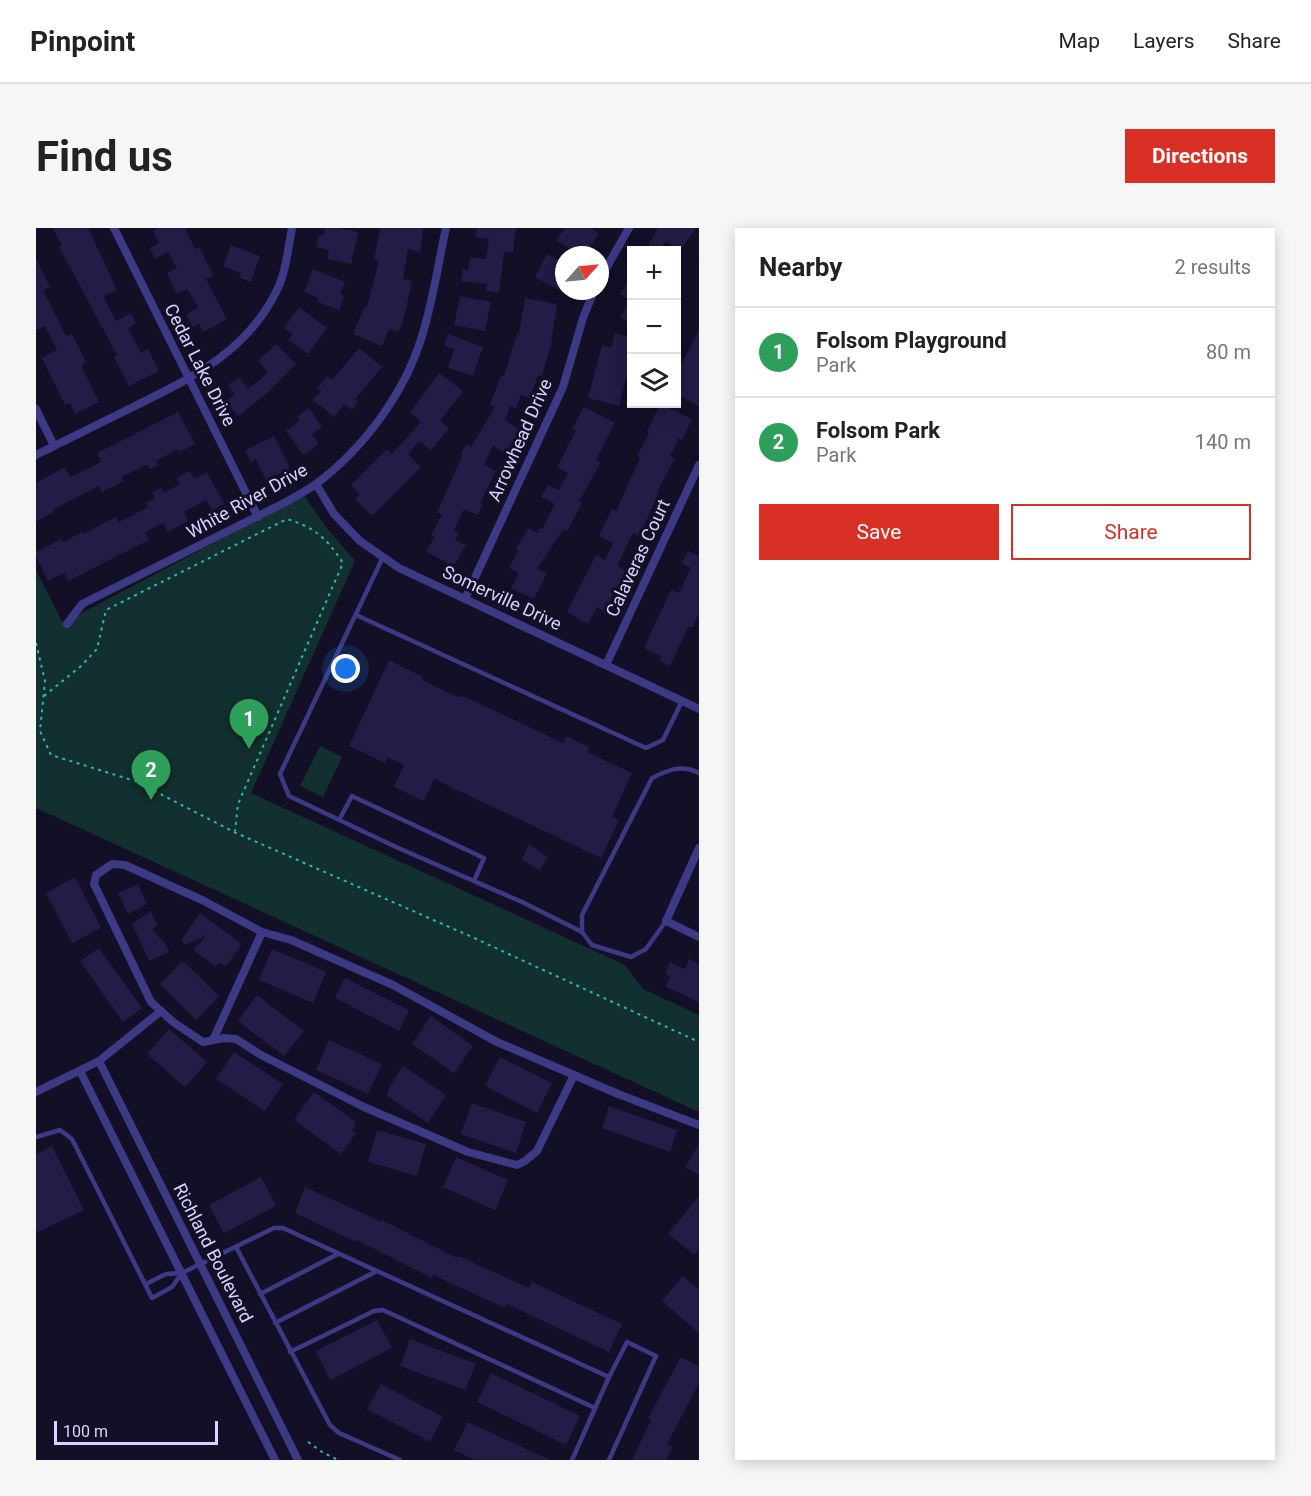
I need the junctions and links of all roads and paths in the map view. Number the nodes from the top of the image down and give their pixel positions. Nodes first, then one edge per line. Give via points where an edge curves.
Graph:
1 (114, 228) edge
2 (292, 228) edge
3 (446, 228) edge
4 (629, 228) edge
5 (609, 263) edge
6 (590, 300) edge
7 (188, 379) junction
8 (36, 409) edge
9 (54, 446) junction
10 (36, 455) edge
11 (699, 465) edge
12 (316, 484) junction
13 (258, 517) junction
14 (383, 557) junction
15 (465, 599) junction
16 (356, 615) junction
17 (67, 624) dead end
18 (36, 643) edge
19 (606, 665) junction
20 (44, 696) junction
21 (682, 701) junction
22 (699, 709) edge
23 (699, 773) edge
24 (339, 820) junction
25 (234, 832) junction
26 (699, 848) edge
27 (474, 881) junction
28 (666, 921) junction
29 (582, 932) junction
30 (262, 933) junction
31 (699, 937) edge
32 (161, 1011) junction
33 (213, 1040) junction
34 (699, 1042) edge
35 (99, 1061) junction
36 (80, 1071) junction
37 (574, 1075) junction
38 (36, 1092) edge
39 (699, 1125) edge
40 (36, 1137) edge
41 (236, 1247) junction
42 (338, 1254) junction
43 (200, 1264) junction
44 (377, 1271) junction
45 (182, 1273) junction
46 (146, 1284) junction
47 (260, 1294) junction
48 (275, 1323) junction
49 (290, 1352) junction
50 (609, 1377) junction
51 (595, 1408) junction
52 (309, 1442) dead end
53 (275, 1460) edge
54 (298, 1460) edge
55 (338, 1460) edge
56 (400, 1460) edge
57 (572, 1460) edge
58 (609, 1460) edge

1 - 7 street, Cedar Lake Drive
2 - 7 street via 278,288 261,318 237,345
3 - 12 street, White River Drive via 422,337 409,370 365,436
4 - 5 street
6 - 15 street, Arrowhead Drive via 563,387
7 - 9 street
7 - 13 street, Cedar Lake Drive
8 - 9 street
9 - 10 street
11 - 19 street, Calaveras Court
12 - 13 street, White River Drive
12 - 14 street, Somerville Drive via 334,514 360,542
13 - 17 street, White River Drive via 82,604
14 - 15 street, Somerville Drive
14 - 16 lane
15 - 19 street, Somerville Drive
16 - 21 lane via 646,748 663,740
16 - 24 lane via 280,774 289,796
18 - 20 path via 45,681
19 - 21 street, Somerville Drive
20 - 25 path via 40,731 51,754 135,781
20 - 25 path via 97,649 106,610 287,519 306,525 328,540 343,563 238,804
21 - 22 street, Somerville Drive
23 - 29 lane via 673,768 652,778 582,915
24 - 27 lane
24 - 27 lane via 352,796 484,858
25 - 34 path
26 - 28 street
27 - 29 lane
28 - 29 lane via 646,949 630,957 592,945
28 - 31 street
30 - 32 street via 125,865 112,864 96,874 94,884 151,1002
30 - 33 street
30 - 37 street via 291,940 393,985 497,1042
32 - 33 street via 203,1042
32 - 35 street
33 - 37 street via 236,1039 364,1107 468,1152 517,1165 537,1151
35 - 36 street
35 - 43 street, Richland Boulevard
36 - 38 street
36 - 45 street, Richland Boulevard
37 - 39 street
40 - 46 lane via 60,1130 72,1139
41 - 42 lane via 274,1228 283,1228
41 - 43 lane
41 - 47 lane
42 - 44 lane
42 - 47 lane
43 - 45 lane
43 - 54 street, Richland Boulevard
44 - 48 lane
44 - 50 lane
45 - 46 lane via 166,1274
45 - 46 lane via 172,1287 152,1298
45 - 53 street, Richland Boulevard
47 - 48 lane
48 - 49 lane
49 - 51 lane via 383,1310
49 - 56 lane via 330,1425 339,1433
50 - 51 lane
50 - 58 lane via 627,1342 656,1356
51 - 57 lane
52 - 55 path

